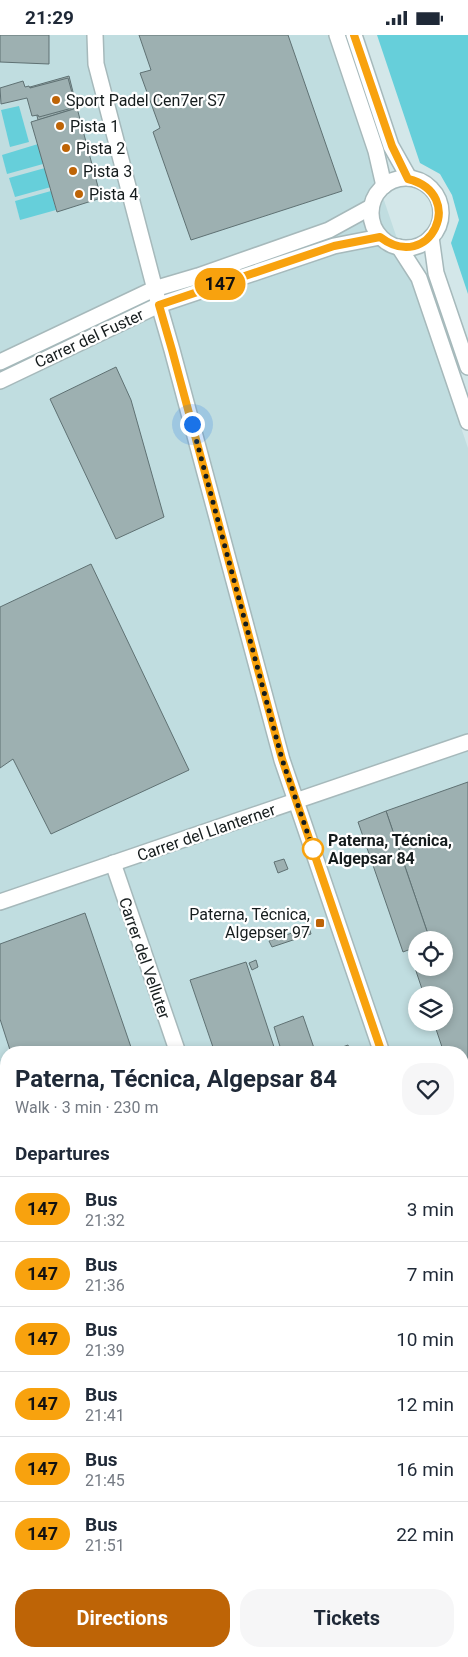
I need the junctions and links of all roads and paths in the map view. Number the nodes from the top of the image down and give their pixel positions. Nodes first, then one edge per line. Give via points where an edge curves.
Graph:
1 (95, 35) edge
2 (337, 35) edge
3 (354, 35) edge
4 (408, 179) junction
5 (384, 186) junction
6 (371, 207) junction
7 (380, 237) junction
8 (431, 237) junction
9 (400, 247) junction
10 (154, 289) junction
11 (159, 305) junction
12 (0, 362) edge
13 (468, 367) edge
14 (0, 381) edge
15 (468, 422) edge
16 (468, 742) edge
17 (297, 800) junction
18 (113, 863) junction
19 (0, 902) edge
20 (176, 1046) edge
21 (380, 1046) edge

1 - 10 street via 96,64
2 - 5 street via 376,151
3 - 4 street via 392,146
4 - 5 street
4 - 8 street via 419,181 436,195 439,223
5 - 6 street
6 - 7 street via 374,228
6 - 10 street, Carrer del Fuster via 329,230
7 - 9 street
7 - 11 street, Carrer del Fuster via 334,246
8 - 9 street via 422,244
8 - 13 street via 436,273
9 - 15 street via 419,278
10 - 11 street
10 - 12 street, Carrer del Fuster
11 - 14 street, Carrer del Fuster
11 - 17 street via 282,759
16 - 17 street, Carrer del Llanterner
17 - 18 street, Carrer del Llanterner
17 - 21 street
18 - 19 street, Carrer del Llanterner
18 - 20 street, Carrer del Velluter

